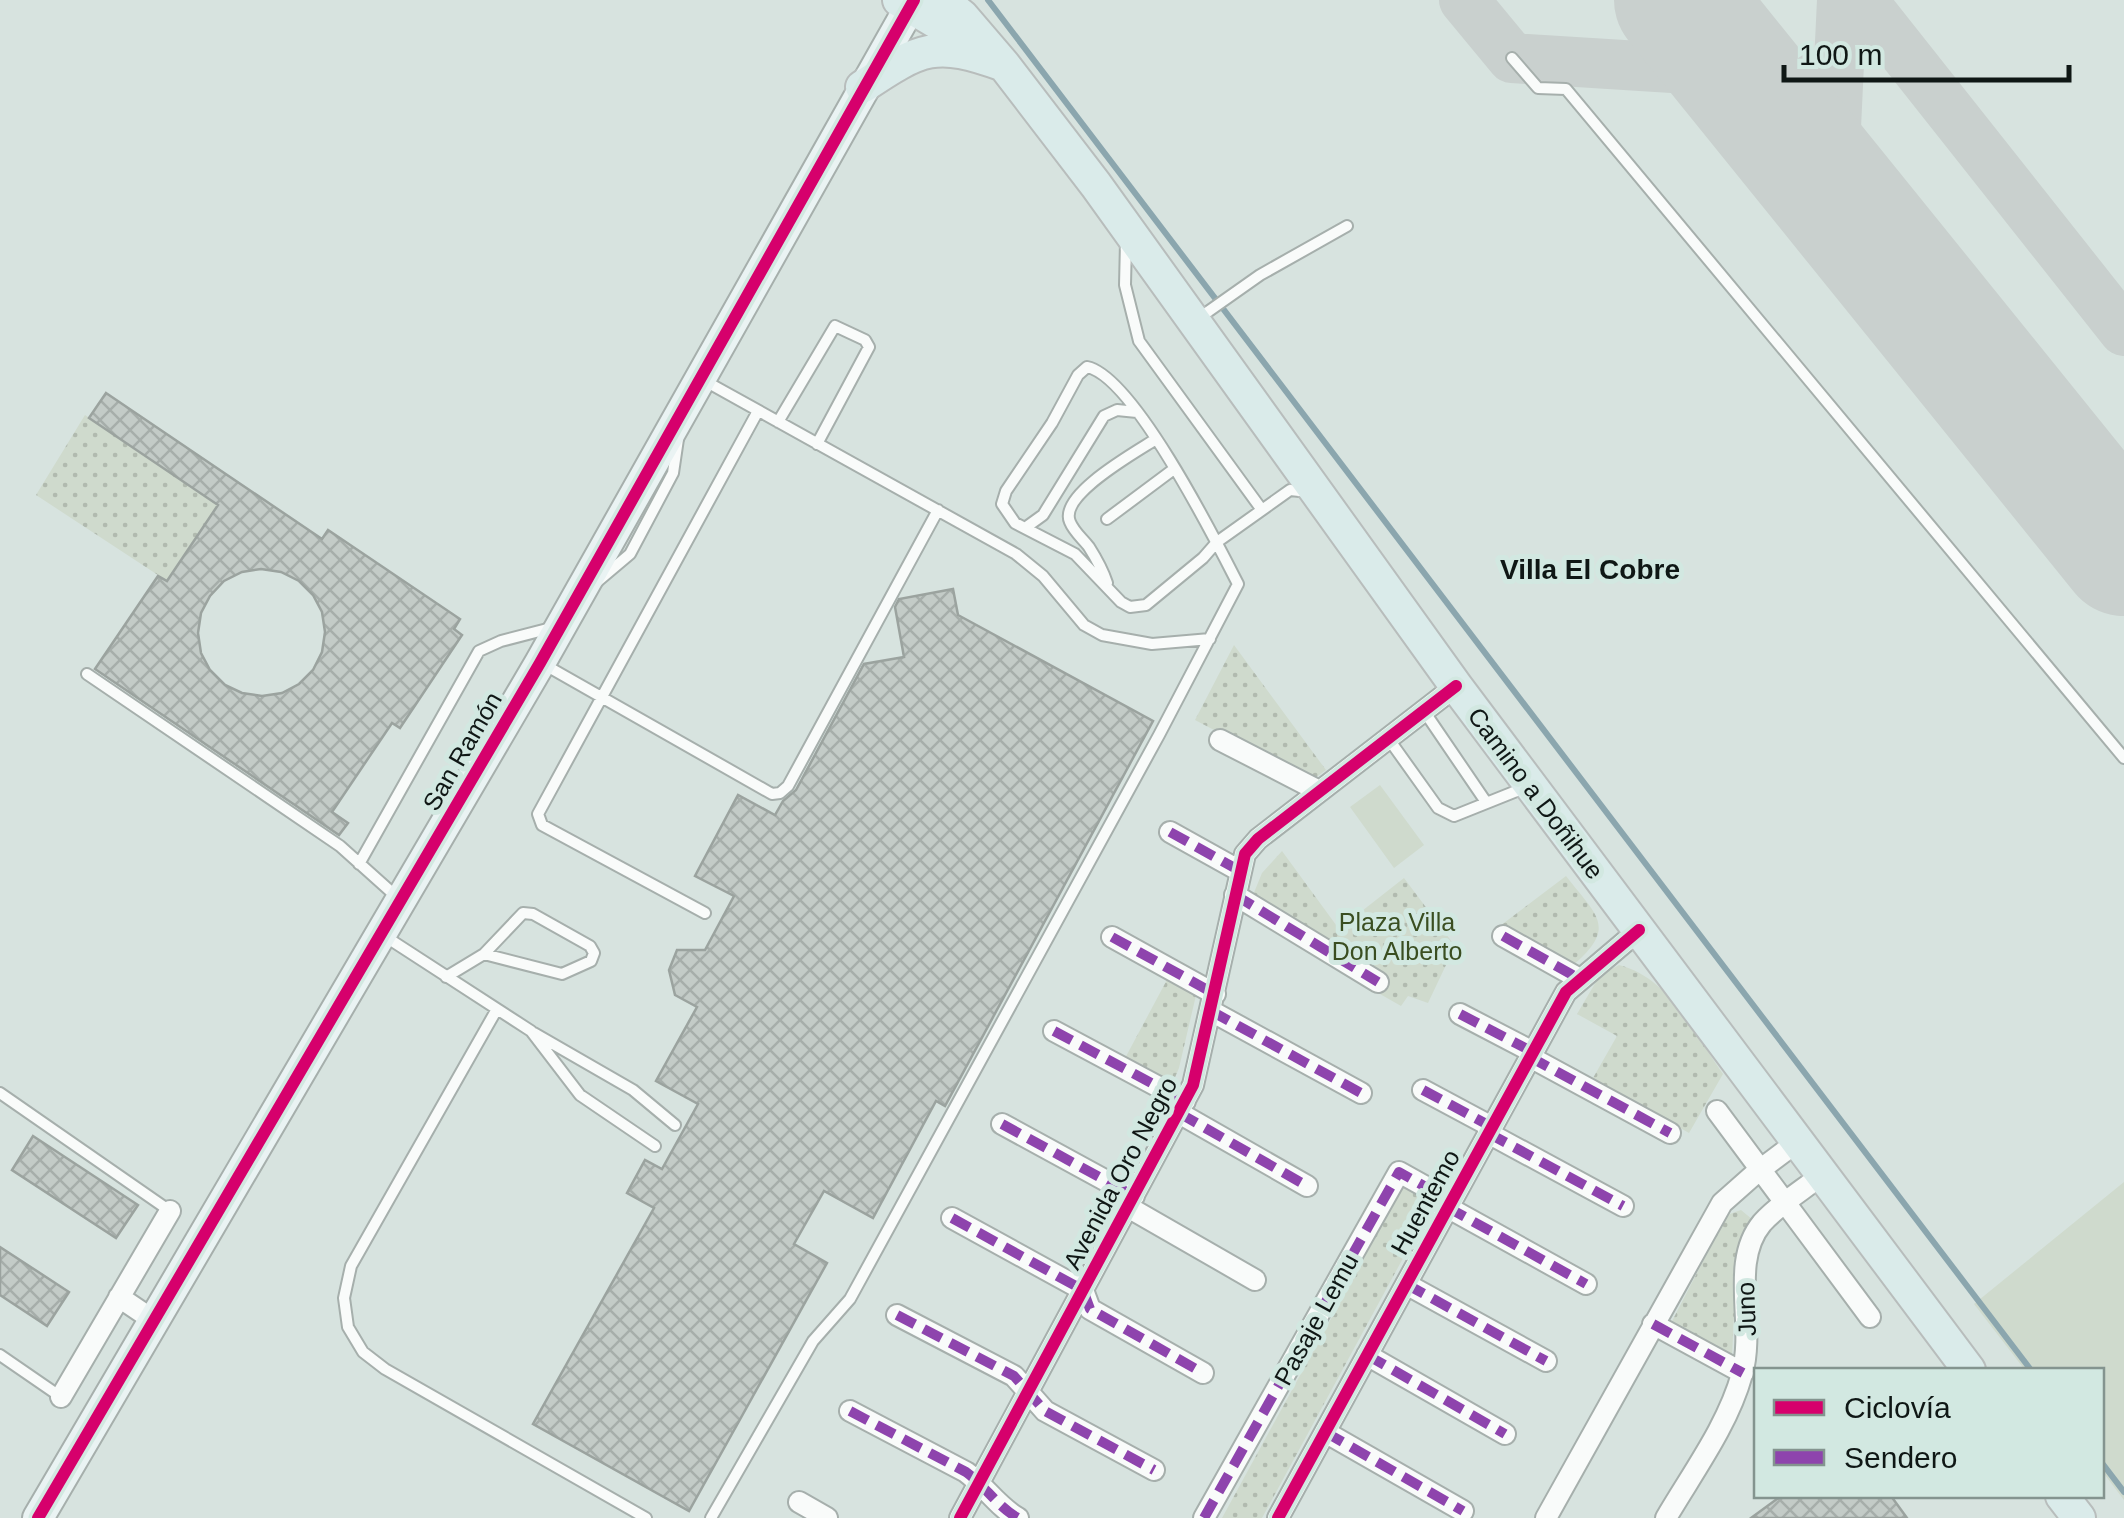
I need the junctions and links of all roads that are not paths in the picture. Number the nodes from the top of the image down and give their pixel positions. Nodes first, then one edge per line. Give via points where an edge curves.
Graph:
1 (942, 0) edge
2 (908, 2) edge
3 (1512, 58) dead end
4 (1004, 65) junction
5 (862, 87) junction
6 (1126, 226) junction
7 (1347, 226) dead end
8 (1194, 322) junction
9 (692, 391) junction
10 (758, 411) junction
11 (1136, 412) junction
12 (778, 422) junction
13 (1156, 439) junction
14 (817, 444) junction
15 (658, 452) junction
16 (1174, 469) junction
17 (1316, 494) junction
18 (938, 510) junction
19 (1262, 510) junction
20 (651, 515) junction
21 (1107, 518) dead end
22 (1026, 528) junction
23 (1217, 542) junction
24 (1108, 588) junction
25 (578, 596) junction
26 (562, 625) junction
27 (1210, 638) junction
28 (540, 663) junction
29 (87, 674) dead end
30 (1456, 686) junction
31 (601, 697) junction
32 (1424, 711) junction
33 (1388, 738) junction
34 (1220, 740) dead end
35 (2124, 758) edge
36 (1531, 786) junction
37 (1319, 791) junction
38 (1486, 802) junction
39 (1170, 832) dead end
40 (359, 864) junction
41 (1240, 870) junction
42 (1235, 895) junction
43 (400, 900) junction
44 (705, 914) dead end
45 (1639, 930) junction
46 (381, 934) junction
47 (1503, 936) dead end
48 (1112, 937) dead end
49 (484, 954) junction
50 (446, 977) junction
51 (1578, 978) junction
52 (1378, 982) dead end
53 (1213, 1003) junction
54 (497, 1010) junction
55 (1460, 1014) dead end
56 (1054, 1030) dead end
57 (531, 1031) junction
58 (1531, 1054) junction
59 (1422, 1090) dead end
60 (0, 1093) edge
61 (1361, 1093) dead end
62 (1182, 1107) junction
63 (1716, 1111) dead end
64 (1002, 1124) dead end
65 (675, 1125) dead end
66 (1490, 1130) junction
67 (1670, 1134) dead end
68 (1797, 1142) junction
69 (656, 1146) dead end
70 (1760, 1169) junction
71 (1823, 1174) junction
72 (1307, 1186) dead end
73 (1131, 1202) junction
74 (1449, 1204) junction
75 (1785, 1204) junction
76 (1623, 1206) dead end
77 (170, 1210) joint
78 (952, 1218) dead end
79 (1255, 1280) dead end
80 (1406, 1284) junction
81 (1586, 1284) dead end
82 (1083, 1290) junction
83 (119, 1297) junction
84 (897, 1314) dead end
85 (1870, 1317) dead end
86 (153, 1320) junction
87 (1653, 1324) junction
88 (0, 1355) edge
89 (1367, 1355) junction
90 (1546, 1360) dead end
91 (1968, 1368) edge
92 (1742, 1372) junction
93 (1203, 1374) dead end
94 (1028, 1391) junction
95 (61, 1397) joint
96 (850, 1410) dead end
97 (1324, 1432) junction
98 (1506, 1434) dead end
99 (1154, 1470) dead end
100 (980, 1482) junction
101 (2064, 1498) edge
102 (799, 1502) dead end
103 (1463, 1511) dead end
104 (1287, 1515) edge
105 (38, 1518) edge
106 (646, 1518) edge
107 (711, 1518) edge
108 (827, 1518) edge
109 (960, 1518) edge
110 (1018, 1518) edge
111 (1204, 1518) edge
112 (1546, 1518) edge
113 (1666, 1518) edge
114 (2079, 1518) edge

1 - 4 main road, Camino a Doñihue
2 - 4 main road
2 - 5 street, San Ramón
3 - 35 lane via 1538,88 1566,89
4 - 5 main road via 930,49
4 - 6 main road, Camino a Doñihue
5 - 9 street, San Ramón
6 - 8 main road, Camino a Doñihue
6 - 19 lane via 1126,285 1138,341
7 - 8 lane
8 - 17 main road, Camino a Doñihue
9 - 10 lane
9 - 15 street, San Ramón
9 - 20 lane via 673,473
10 - 12 lane
10 - 31 lane
11 - 13 lane
11 - 22 lane via 1104,416 1042,515
11 - 22 lane via 1106,374 1088,368 1078,375 1002,496 1008,516
12 - 14 lane
12 - 14 lane via 834,326 866,340 869,347
13 - 16 lane
13 - 24 lane via 1094,481 1068,510
14 - 18 lane
15 - 20 lane
15 - 25 street, San Ramón
16 - 21 lane
16 - 23 lane
17 - 19 lane via 1290,490
17 - 30 main road, Camino a Doñihue
18 - 27 lane via 1016,554 1093,631 1152,644
18 - 31 lane via 780,793
19 - 23 lane
20 - 25 lane via 630,554
22 - 24 lane via 1075,554
23 - 24 lane via 1146,605 1130,607
23 - 27 lane via 1238,584
25 - 26 street, San Ramón
26 - 28 street, San Ramón
26 - 40 lane via 479,651
27 - 107 lane via 850,1299 813,1341
28 - 31 lane
28 - 43 street, San Ramón
29 - 40 lane
30 - 32 street, Avenida Oro Negro
30 - 36 main road, Camino a Doñihue
31 - 44 lane via 538,820
32 - 33 street, Avenida Oro Negro
32 - 38 lane
33 - 37 street, Avenida Oro Negro
33 - 38 lane via 1444,812 1454,816
34 - 37 street
36 - 38 lane
36 - 45 main road, Camino a Doñihue
37 - 41 street, Avenida Oro Negro via 1258,838
39 - 41 street
40 - 43 lane
41 - 42 street, Avenida Oro Negro
42 - 52 street
42 - 53 street, Avenida Oro Negro
43 - 46 street, San Ramón
45 - 51 street, Huentemo
45 - 68 main road, Camino a Doñihue
46 - 50 lane
46 - 86 street, San Ramón
47 - 51 street
48 - 53 street
49 - 49 lane via 522,913 594,953 591,962 562,974
49 - 50 lane
50 - 54 lane
51 - 58 street, Huentemo
53 - 61 street
53 - 62 street, Avenida Oro Negro
54 - 57 lane
54 - 106 lane via 358,1249 344,1298 348,1328 384,1370
55 - 58 street
56 - 62 street
57 - 65 lane via 633,1090
57 - 69 lane via 580,1095
58 - 66 street, Huentemo
58 - 67 street
59 - 66 street
60 - 77 lane
62 - 72 street
62 - 73 street, Avenida Oro Negro
63 - 70 street
64 - 73 street
66 - 74 street, Huentemo
66 - 76 street
68 - 70 street
68 - 71 main road, Camino a Doñihue
70 - 75 street
70 - 87 street via 1722,1203
71 - 75 street, Juno
71 - 91 main road, Camino a Doñihue
73 - 79 street
73 - 82 street, Avenida Oro Negro
74 - 80 street, Huentemo
74 - 81 street, Pasaje Lemu
74 - 111 street, Pasaje Lemu via 1399,1172
75 - 85 street
75 - 92 street, Juno via 1759,1227 1748,1248
77 - 83 street
78 - 82 street
80 - 89 street, Huentemo
80 - 90 street
82 - 93 street via 1090,1308
82 - 94 street, Avenida Oro Negro
83 - 86 street
83 - 95 street
84 - 94 street via 1014,1376
86 - 105 street, San Ramón
87 - 92 street
87 - 112 street
88 - 95 lane
89 - 97 street, Huentemo
89 - 98 street
92 - 113 street, Juno via 1732,1403
94 - 99 street via 1045,1410
94 - 100 street, Avenida Oro Negro
96 - 100 street
97 - 103 street
97 - 104 street, Huentemo
100 - 109 street, Avenida Oro Negro
100 - 110 street
101 - 114 main road
102 - 108 street

